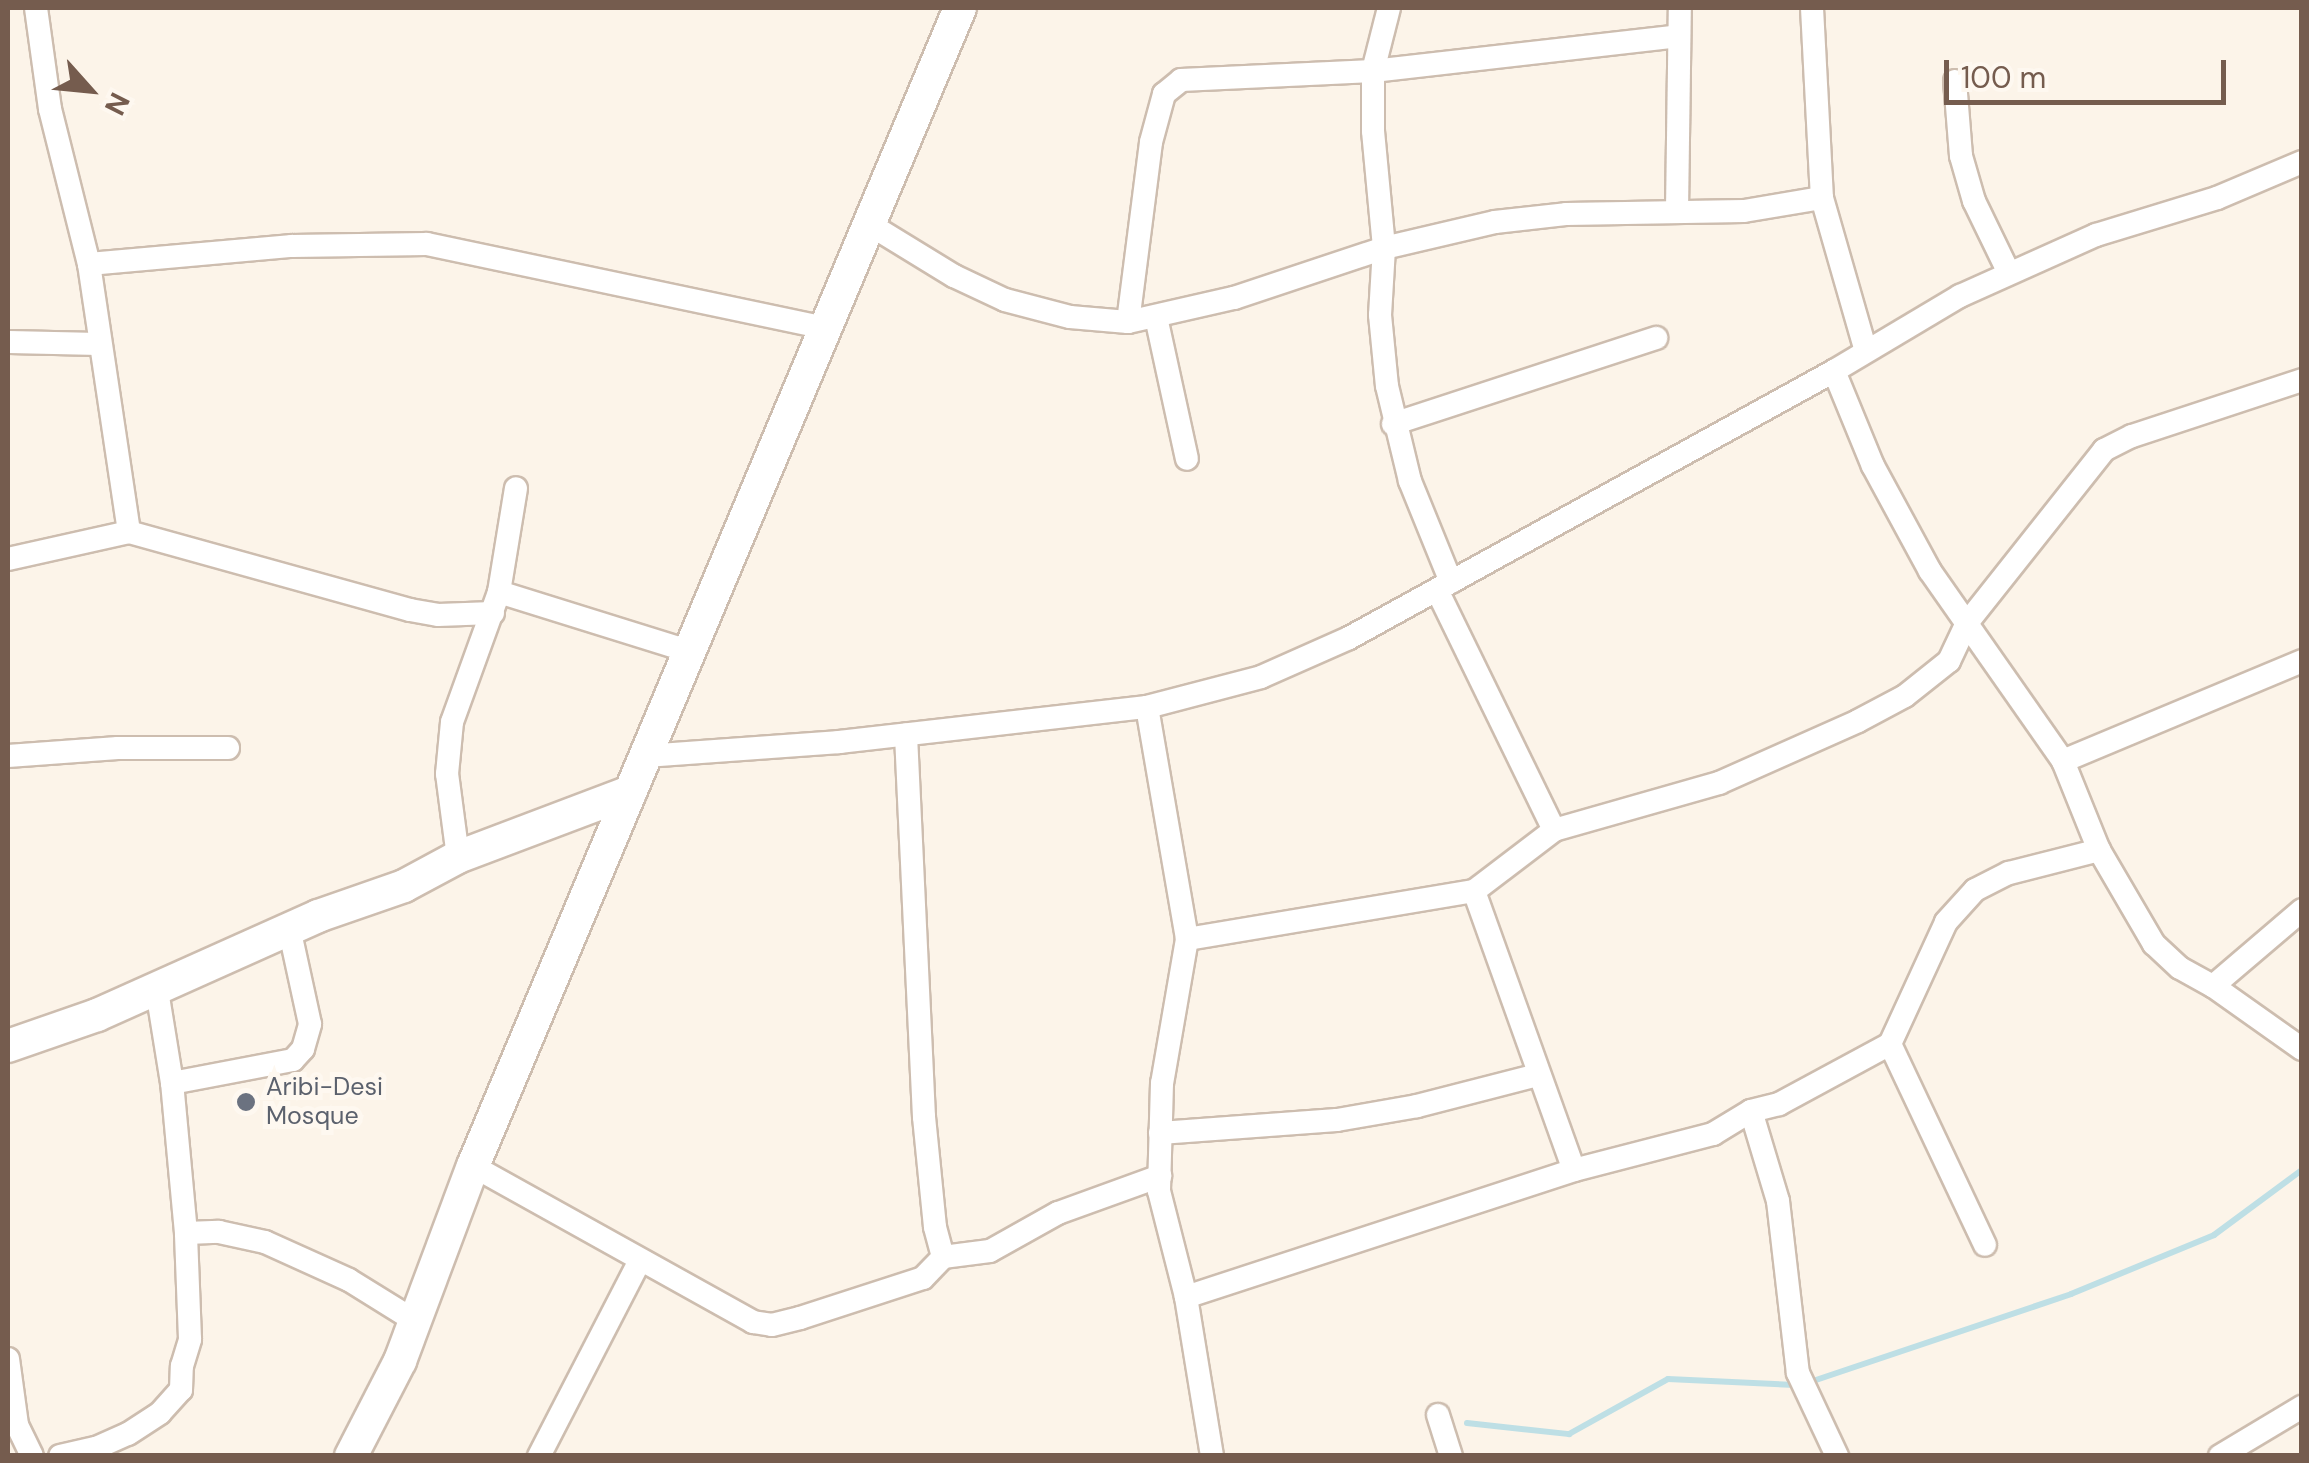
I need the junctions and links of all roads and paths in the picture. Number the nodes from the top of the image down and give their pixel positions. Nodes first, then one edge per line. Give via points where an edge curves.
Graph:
1 (36, 8) edge
2 (960, 8) edge
3 (1389, 8) edge
4 (1680, 8) edge
5 (1812, 8) edge
6 (1679, 36) junction
7 (1373, 71) junction
8 (1955, 81) dead end
9 (2302, 162) edge
10 (1822, 198) junction
11 (1676, 211) junction
12 (869, 224) junction
13 (1384, 248) junction
14 (89, 264) junction
15 (2009, 273) junction
16 (1156, 317) junction
17 (1128, 322) junction
18 (824, 328) junction
19 (1656, 338) dead end
20 (8, 342) edge
21 (99, 344) junction
22 (1866, 351) junction
23 (1834, 371) junction
24 (2302, 380) edge
25 (1392, 424) junction
26 (1187, 459) dead end
27 (516, 488) dead end
28 (129, 532) junction
29 (8, 559) edge
30 (1444, 586) junction
31 (496, 603) junction
32 (1967, 623) junction
33 (690, 651) junction
34 (2302, 661) edge
35 (1147, 707) junction
36 (906, 734) junction
37 (228, 748) dead end
38 (8, 756) edge
39 (646, 756) junction
40 (2063, 761) junction
41 (630, 792) junction
42 (1554, 830) junction
43 (2099, 850) junction
44 (458, 857) junction
45 (1474, 891) junction
46 (2302, 910) edge
47 (290, 928) junction
48 (1187, 939) junction
49 (2213, 986) junction
50 (158, 990) junction
51 (1890, 1044) junction
52 (8, 1046) edge
53 (2302, 1049) edge
54 (1538, 1075) junction
55 (172, 1083) junction
56 (1751, 1111) junction
57 (1160, 1133) junction
58 (474, 1166) junction
59 (1574, 1170) junction
60 (1160, 1176) junction
61 (186, 1233) junction
62 (1985, 1245) dead end
63 (943, 1257) junction
64 (640, 1262) junction
65 (1186, 1297) junction
66 (416, 1321) junction
67 (8, 1359) edge
68 (2302, 1407) edge
69 (1438, 1415) dead end
70 (32, 1456) edge
71 (60, 1456) edge
72 (350, 1456) edge
73 (539, 1456) edge
74 (1212, 1456) edge
75 (1451, 1456) edge
76 (1838, 1456) edge
77 (2220, 1456) edge

1 - 14 street via 50,108
2 - 12 main road
3 - 7 street
4 - 6 street
5 - 10 street
6 - 7 street
6 - 11 street
7 - 13 street
7 - 17 street via 1181,80 1164,94 1150,142
8 - 15 street via 1961,156 1974,201
9 - 15 street
10 - 11 street via 1744,211
10 - 22 street
11 - 13 street via 1496,222
12 - 17 street via 1006,300 1070,317
12 - 18 main road
13 - 16 street
13 - 25 street via 1380,315
14 - 18 street via 292,246 428,244
14 - 21 street
15 - 22 street
16 - 17 street
16 - 26 street
18 - 33 main road
19 - 25 street
20 - 21 street
21 - 28 street
22 - 23 street
23 - 30 street
23 - 32 street via 1873,466 1930,571
24 - 32 street via 2104,450
25 - 30 street
27 - 31 street
28 - 29 street
28 - 31 street via 410,610 438,615
30 - 35 street via 1261,676
30 - 42 street
31 - 33 street
31 - 44 street via 452,722 448,774
32 - 40 street
32 - 42 street via 1949,661 1858,721 1719,783
33 - 39 main road
34 - 40 street
35 - 36 street
35 - 48 street
36 - 39 street
36 - 63 street via 924,1117
37 - 38 street
39 - 41 main road
40 - 43 street
41 - 44 main road
41 - 58 main road
42 - 45 street
43 - 49 street via 2154,944
43 - 51 street via 2009,872 1975,890 1946,922
44 - 47 main road via 404,886
45 - 48 street
45 - 54 street
46 - 49 street
47 - 50 main road
47 - 55 street via 310,1024 303,1049 293,1060
48 - 57 street via 1165,1056
49 - 53 street
50 - 52 main road
50 - 55 street
51 - 56 street via 1779,1104
51 - 62 street
54 - 57 street via 1337,1120
54 - 59 street
55 - 61 street
56 - 59 street via 1713,1134
56 - 76 street via 1778,1201 1796,1366
57 - 60 street
58 - 64 street
58 - 66 main road
59 - 65 street
60 - 63 street via 1058,1213 990,1251
60 - 65 street
61 - 66 street via 265,1242 350,1280
61 - 71 street via 190,1340 181,1390 128,1434
63 - 64 street via 923,1278 772,1324 754,1322
64 - 73 street
65 - 74 street
66 - 72 main road
67 - 70 street via 17,1425
68 - 77 street
69 - 75 street

